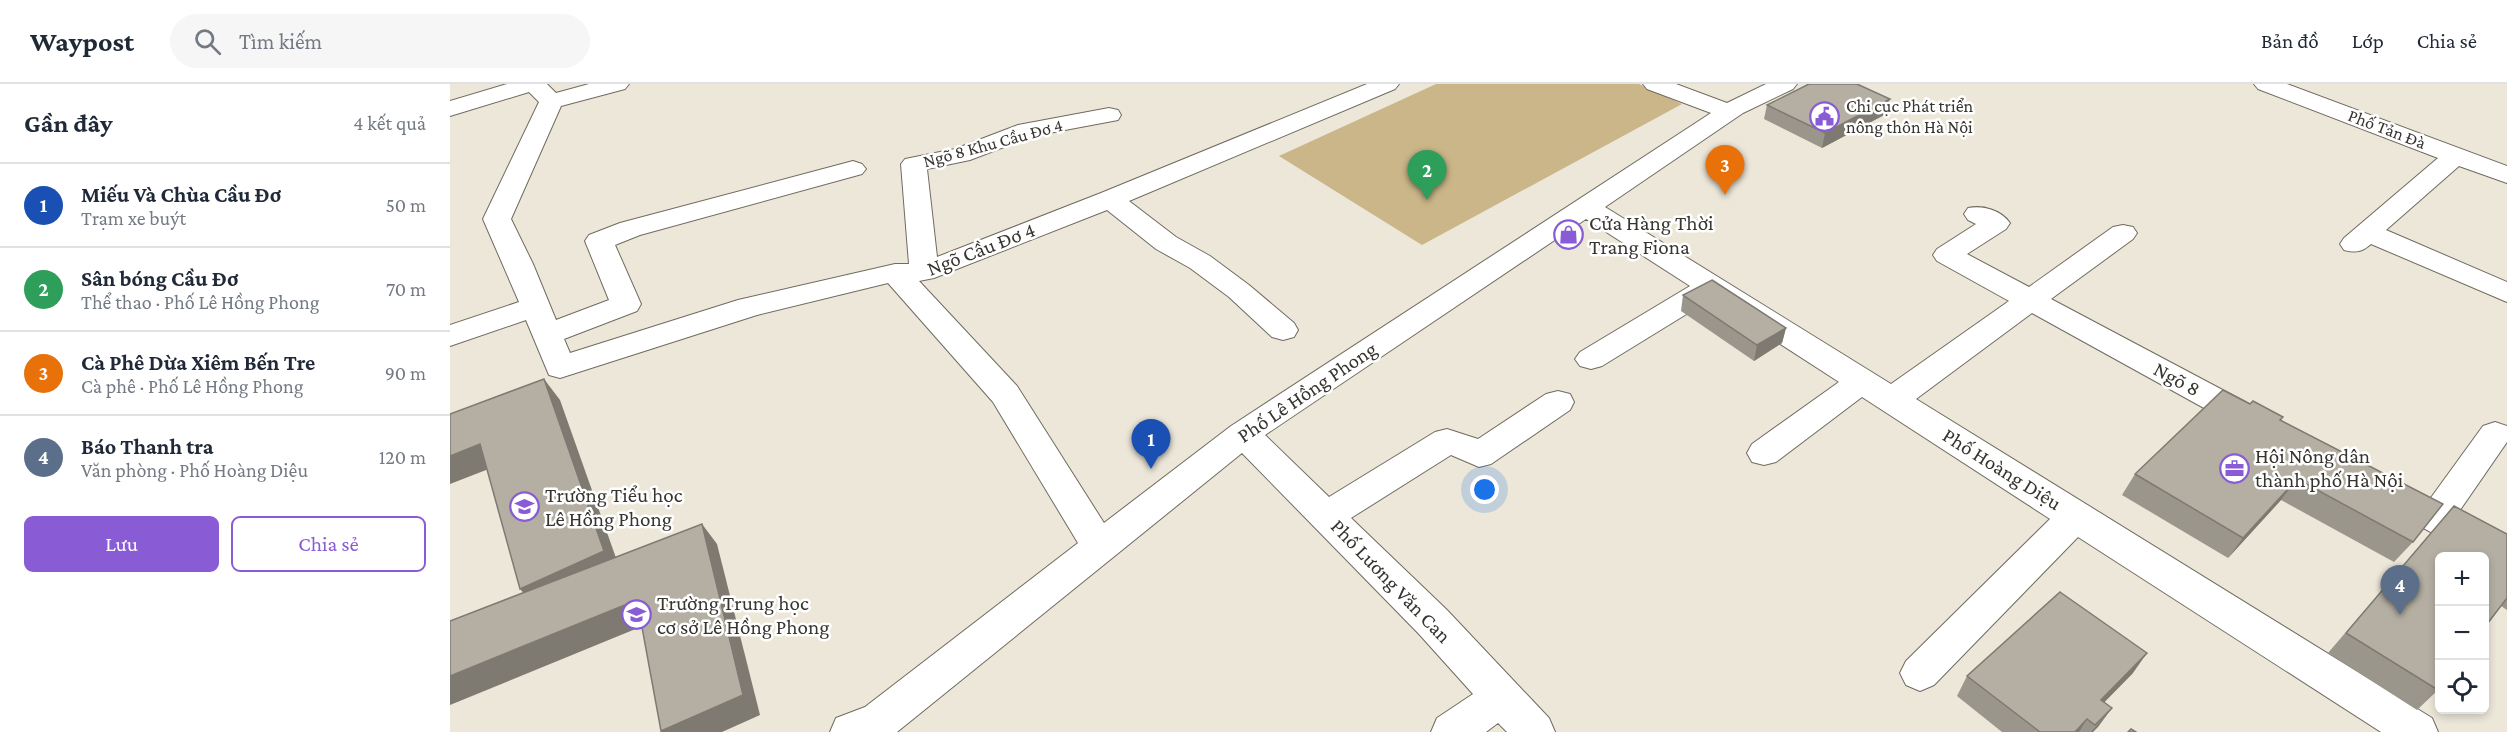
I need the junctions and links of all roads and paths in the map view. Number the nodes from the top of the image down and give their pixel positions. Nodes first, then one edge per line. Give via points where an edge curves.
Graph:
1 (617, 84) edge
2 (1387, 84) edge
3 (1655, 84) edge
4 (1785, 84) edge
5 (2266, 84) edge
6 (538, 90) edge
7 (450, 109) edge
8 (1729, 112) junction
9 (1109, 115) dead end
10 (2456, 156) junction
11 (853, 169) dead end
12 (2507, 175) edge
13 (1110, 199) junction
14 (1586, 207) junction
15 (1978, 214) dead end
16 (2123, 233) dead end
17 (910, 273) junction
18 (1712, 286) junction
19 (2507, 293) edge
20 (2030, 299) junction
21 (534, 306) junction
22 (1283, 330) dead end
23 (546, 335) junction
24 (450, 336) edge
25 (1592, 359) dead end
26 (1862, 381) junction
27 (1892, 400) junction
28 (1558, 402) dead end
29 (1243, 434) junction
30 (2280, 434) edge
31 (2495, 434) dead end
32 (1764, 453) dead end
33 (2363, 480) edge
34 (1328, 515) junction
35 (2076, 516) junction
36 (2436, 519) junction
37 (1099, 546) junction
38 (2507, 556) edge
39 (1920, 673) dead end
40 (1501, 697) junction
41 (873, 728) edge
42 (1452, 732) edge
43 (1534, 732) edge
44 (2418, 732) edge

1 - 6 street
2 - 13 street, Ngõ Cầu Đơ 4
3 - 8 street
4 - 8 street, Phố Lê Hồng Phong
5 - 10 street, Phố Tản Đà
6 - 7 street
6 - 21 street, Ngõ Cầu Đơ 4 via 497,219
8 - 14 street, Phố Lê Hồng Phong
9 - 17 street, Ngõ 8 Khu Cầu Đơ 4 via 1027,130 961,155 914,164
10 - 12 street, Phố Tản Đà
10 - 19 street via 2360,238
11 - 23 street via 630,229 599,241 626,304
13 - 17 street, Ngõ Cầu Đơ 4
13 - 22 street via 1166,243 1239,291
14 - 18 street, Phố Hoàng Diệu
14 - 29 street, Phố Lê Hồng Phong
15 - 20 street, Ngõ 8 via 1995,223 1947,255
16 - 20 street
17 - 23 street, Ngõ Cầu Đơ 4 via 749,307 560,368
17 - 37 street via 1005,394
18 - 25 street
18 - 26 street, Phố Hoàng Diệu
20 - 27 street
20 - 30 street, Ngõ 8
21 - 23 street, Ngõ Cầu Đơ 4
21 - 24 street
26 - 27 street, Phố Hoàng Diệu
26 - 32 street
27 - 35 street, Phố Hoàng Diệu
28 - 34 street via 1479,455 1447,441
29 - 34 street, Phố Lương Văn Can
29 - 37 street, Phố Lê Hồng Phong
31 - 36 street via 2458,482
33 - 36 street
34 - 40 street, Phố Lương Văn Can
35 - 39 street
35 - 44 street, Phố Hoàng Diệu
36 - 38 street
37 - 41 street, Phố Lê Hồng Phong
40 - 42 street
40 - 43 street, Phố Lương Văn Can

